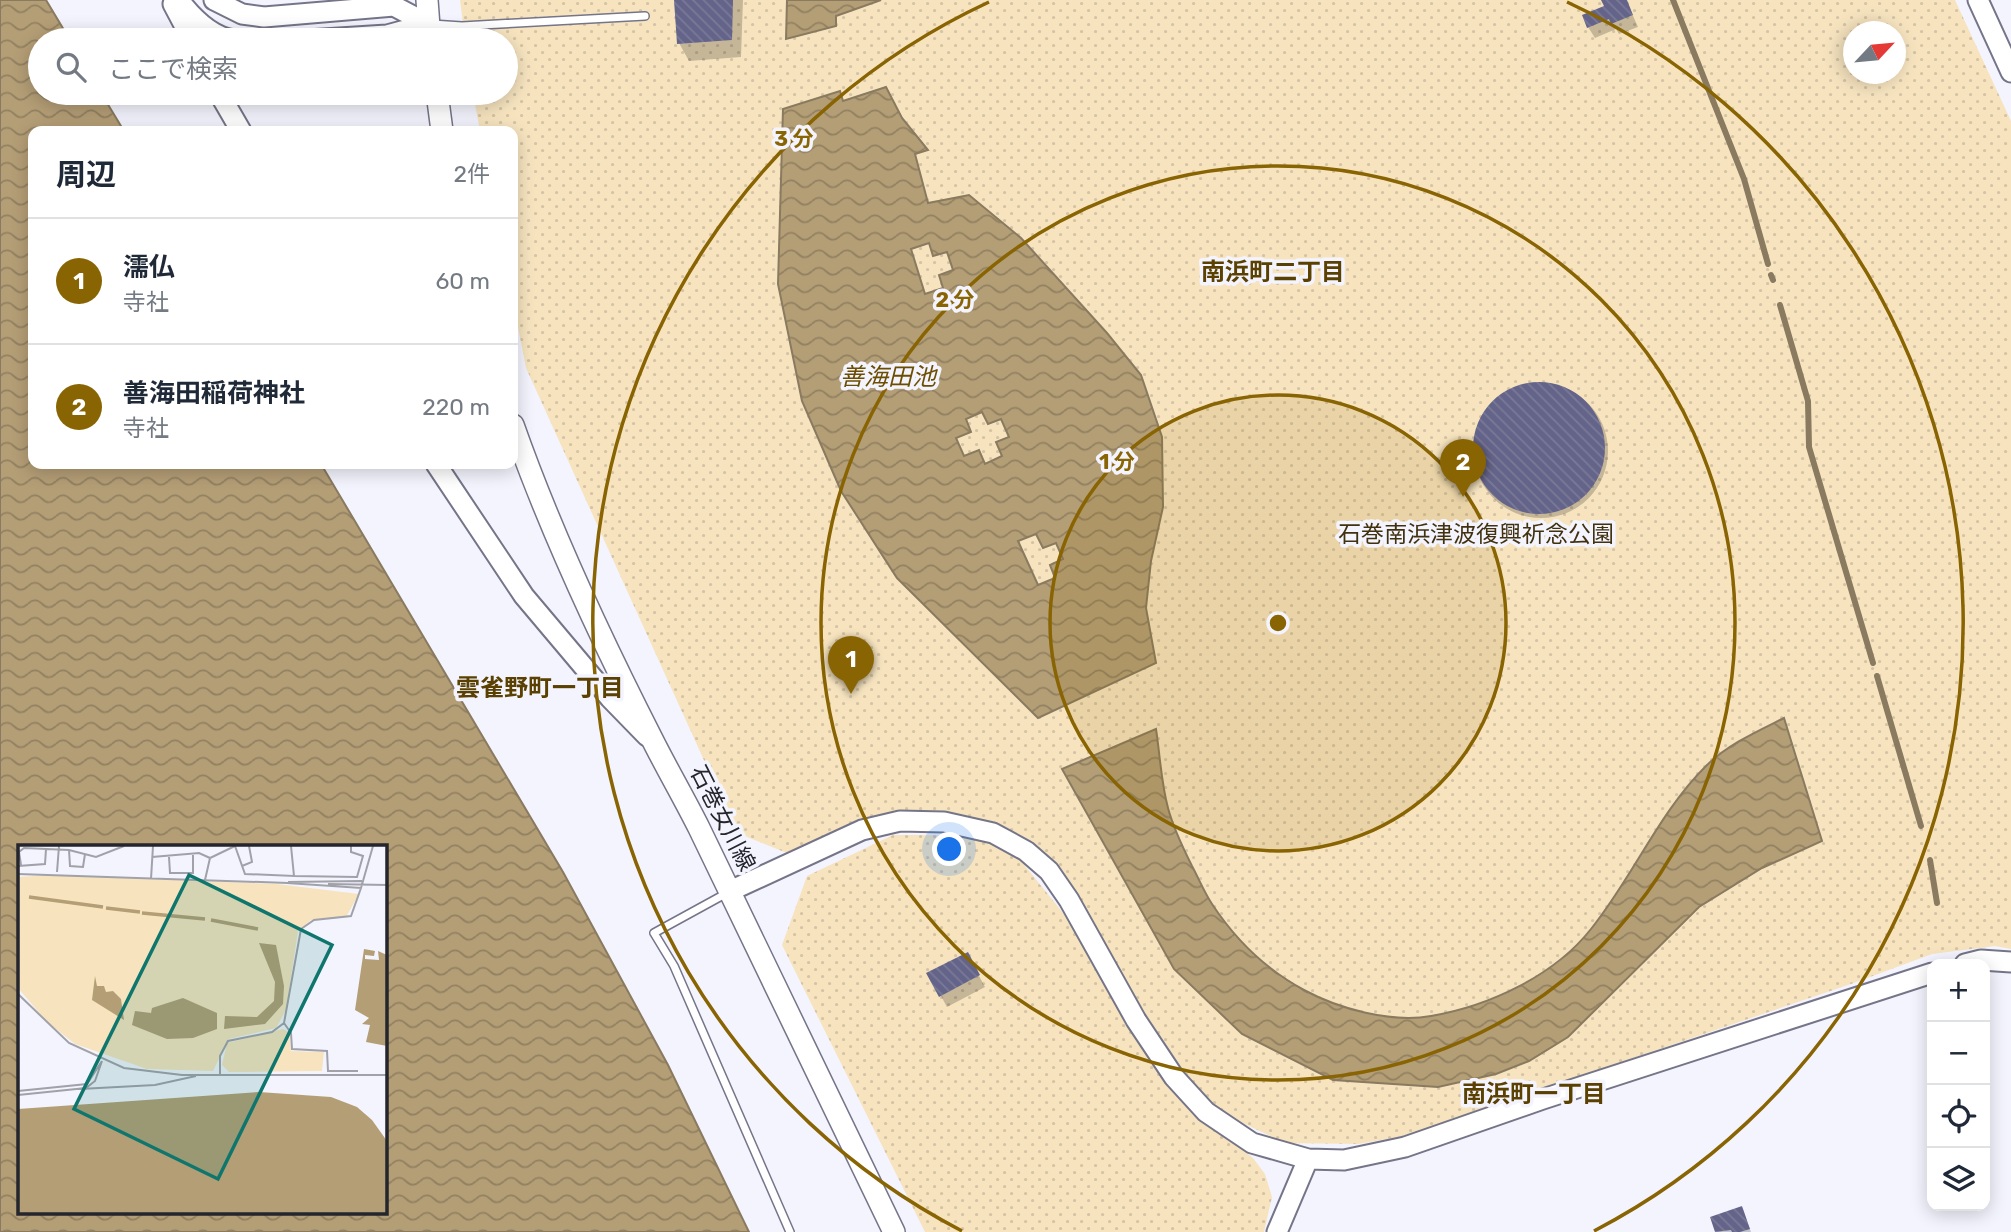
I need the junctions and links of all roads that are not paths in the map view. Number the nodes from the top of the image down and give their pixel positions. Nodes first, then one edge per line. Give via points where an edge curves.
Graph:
1 (172, 0) edge
2 (179, 0) edge
3 (214, 0) edge
4 (427, 0) edge
5 (1978, 0) edge
6 (645, 16) dead end
7 (186, 28) edge
8 (208, 28) edge
9 (424, 28) edge
10 (429, 28) edge
11 (451, 28) edge
12 (2011, 72) edge
13 (226, 105) edge
14 (439, 105) edge
15 (238, 126) edge
16 (441, 126) edge
17 (518, 439) edge
18 (439, 469) edge
19 (653, 741) junction
20 (730, 891) junction
21 (1990, 961) edge
22 (2011, 962) edge
23 (1927, 975) edge
24 (1308, 1159) junction
25 (790, 1232) edge
26 (894, 1232) edge
27 (1277, 1232) edge

1 - 7 street
2 - 8 street
3 - 9 street via 242,15 264,17 394,6
4 - 10 main road
5 - 12 street
6 - 11 lane
13 - 15 street
14 - 16 main road
17 - 19 main road, 石巻女川線 via 600,634
18 - 19 street via 524,596 610,698
19 - 20 main road, 石巻女川線
20 - 24 street via 862,830 900,821 944,822 993,833 1026,851 1049,871 1136,1020 1174,1077 1206,1112 1252,1143
20 - 25 lane via 654,933 674,966
20 - 26 main road, 石巻女川線
21 - 22 street
23 - 24 street via 1405,1147 1344,1160
24 - 27 street

